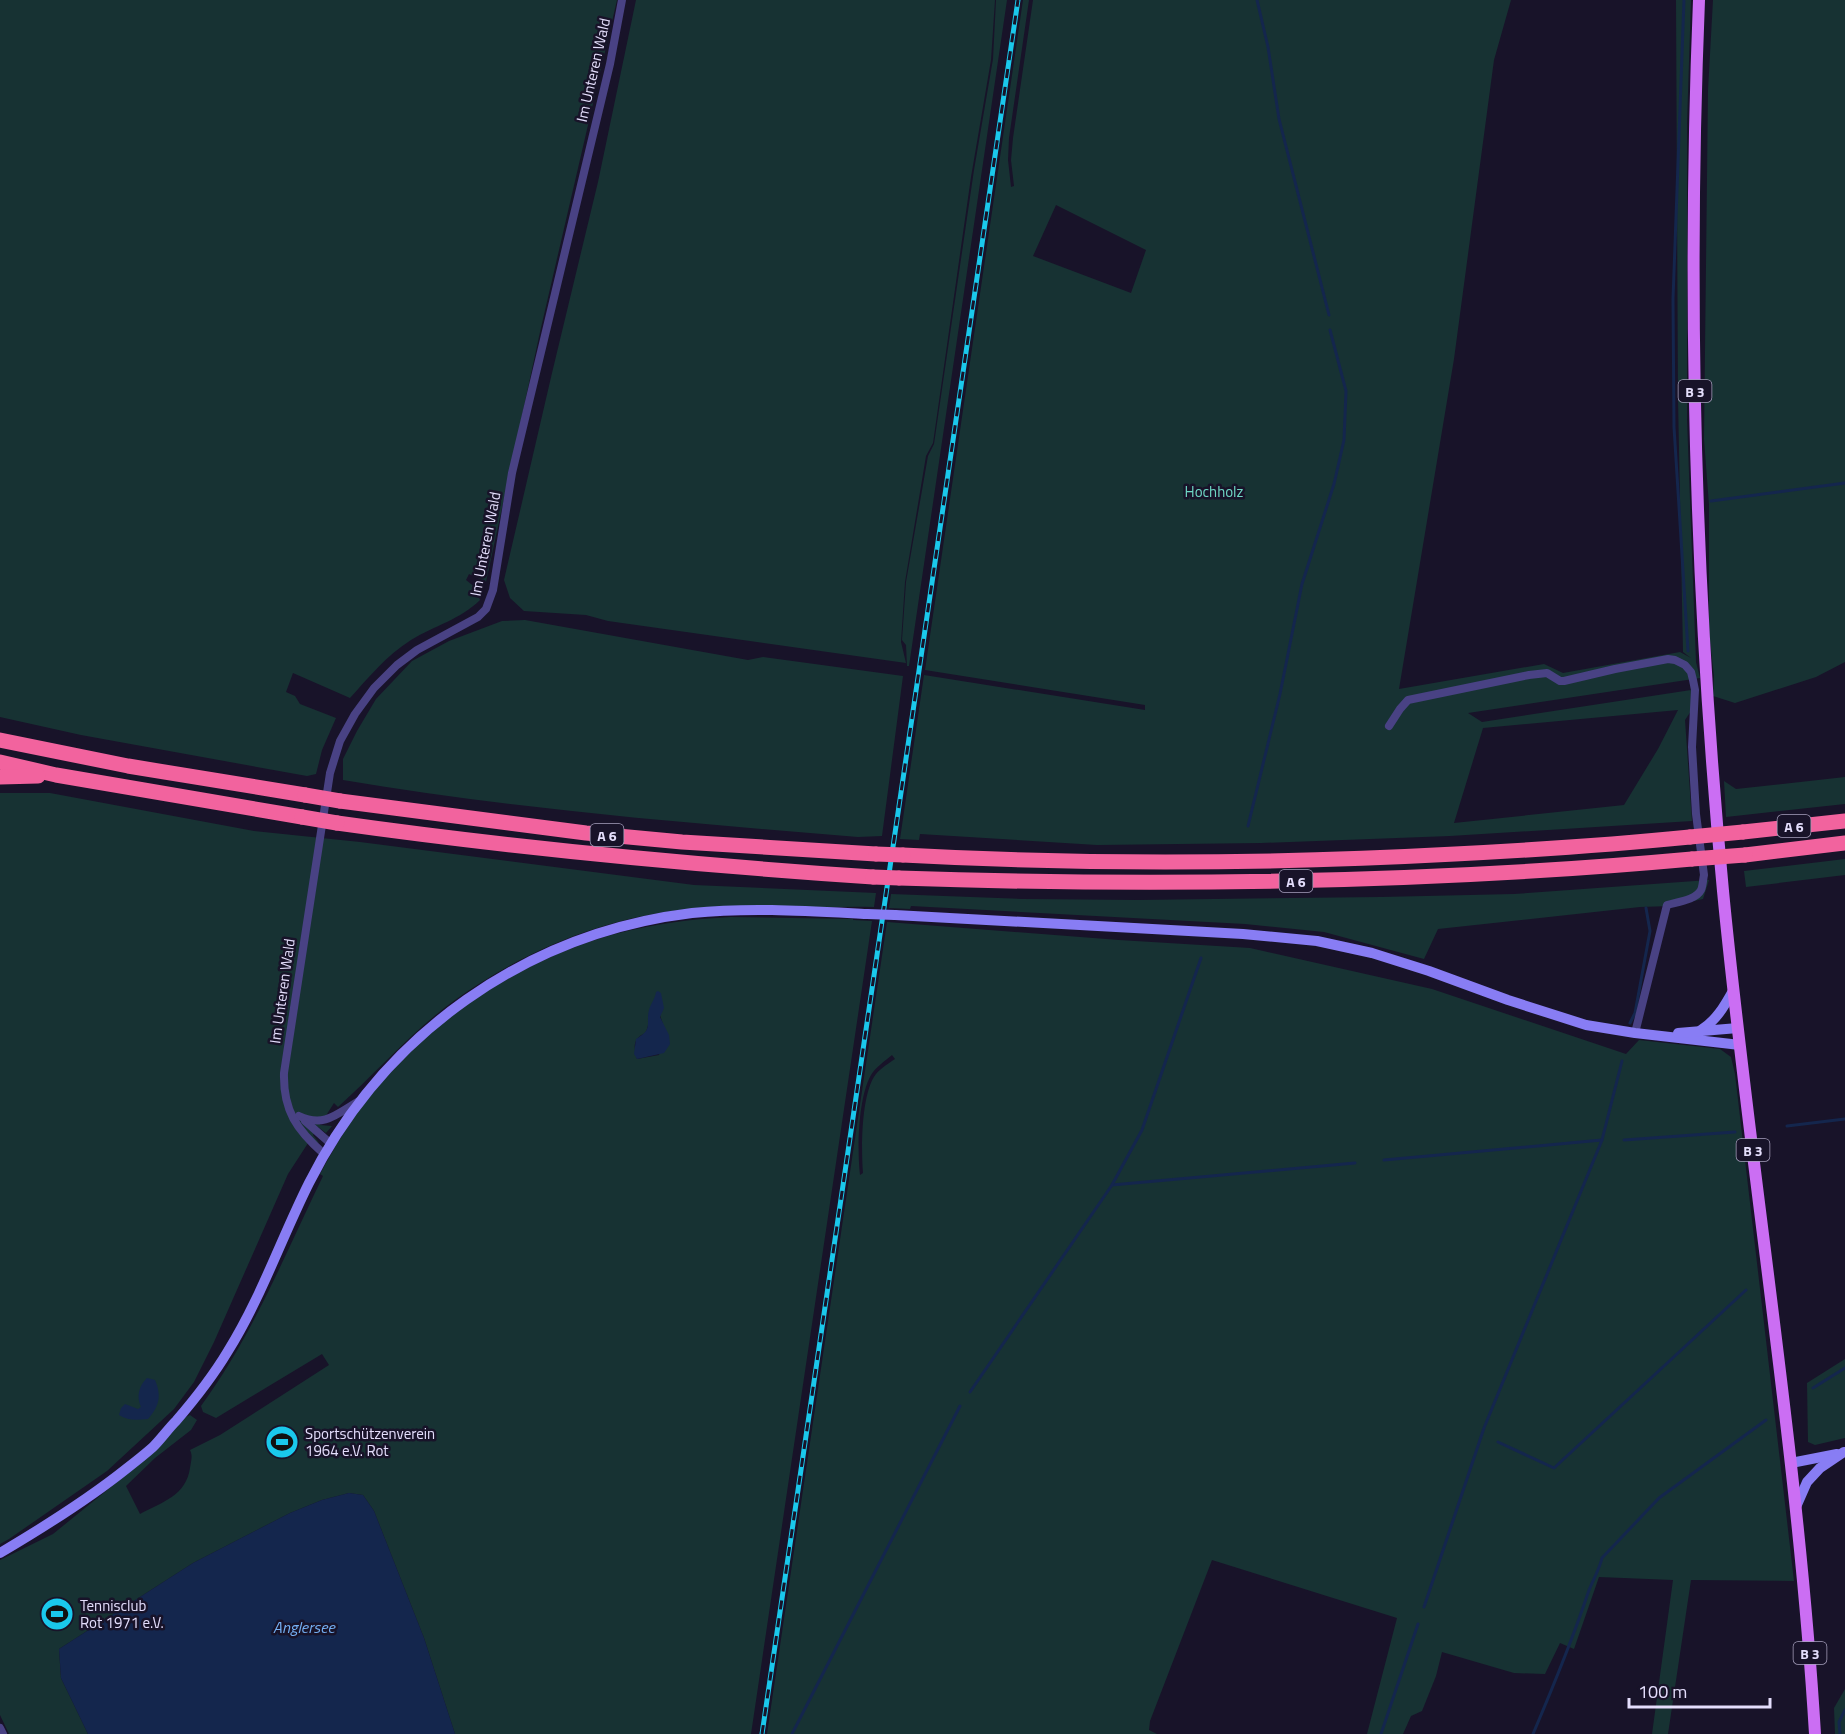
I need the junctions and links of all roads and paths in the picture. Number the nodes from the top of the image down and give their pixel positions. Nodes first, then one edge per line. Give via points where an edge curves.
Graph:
1 (622, 0) edge
2 (1699, 0) edge
3 (1389, 726) dead end
4 (0, 740) edge
5 (0, 762) edge
6 (56, 775) junction
7 (0, 777) edge
8 (1845, 821) edge
9 (1845, 843) edge
10 (1734, 989) junction
11 (1738, 1028) junction
12 (1700, 1031) junction
13 (1635, 1033) junction
14 (1657, 1035) junction
15 (1740, 1045) junction
16 (359, 1101) junction
17 (288, 1102) junction
18 (299, 1116) junction
19 (330, 1143) junction
20 (324, 1154) junction
21 (1844, 1452) edge
22 (1791, 1463) junction
23 (1796, 1507) junction
24 (0, 1553) edge
25 (0, 1728) edge
26 (3, 1734) edge
27 (1815, 1734) edge

1 - 17 street, Im Unteren Wald via 512,473 490,599 478,617 417,650 374,688 355,714 334,757 284,1073
2 - 10 main road, B 3 via 1694,128 1697,486 1714,783
3 - 13 street via 1408,700 1529,675 1547,673 1564,681 1668,659 1685,665 1691,672 1695,690 1692,747 1703,884 1698,894 1667,905
4 - 8 highway, A 6, bridge via 340,801 586,833 1026,861 1316,861 1553,849
5 - 6 highway, A 6
6 - 7 highway
6 - 9 highway, A 6, bridge via 337,823 584,854 899,878 1125,883 1380,879 1623,865
10 - 11 main road, B 3
10 - 12 main road via 1719,1015
11 - 12 main road
11 - 15 main road, B 3
12 - 14 main road
13 - 14 main road
13 - 16 main road, bridge via 1586,1025 1372,953 1317,941 895,915 772,910 691,914 613,929 538,957 503,975 458,1004 420,1036
14 - 15 main road
15 - 22 main road, B 3
16 - 18 street via 324,1120 311,1122
16 - 19 main road
17 - 18 street
17 - 20 street, Im Unteren Wald via 293,1120
18 - 19 street
19 - 20 main road
20 - 24 main road via 247,1317 228,1352 188,1406 153,1447 108,1483
21 - 22 main road
21 - 23 main road via 1807,1482
22 - 23 main road, B 3
23 - 27 main road, B 3
25 - 26 street

